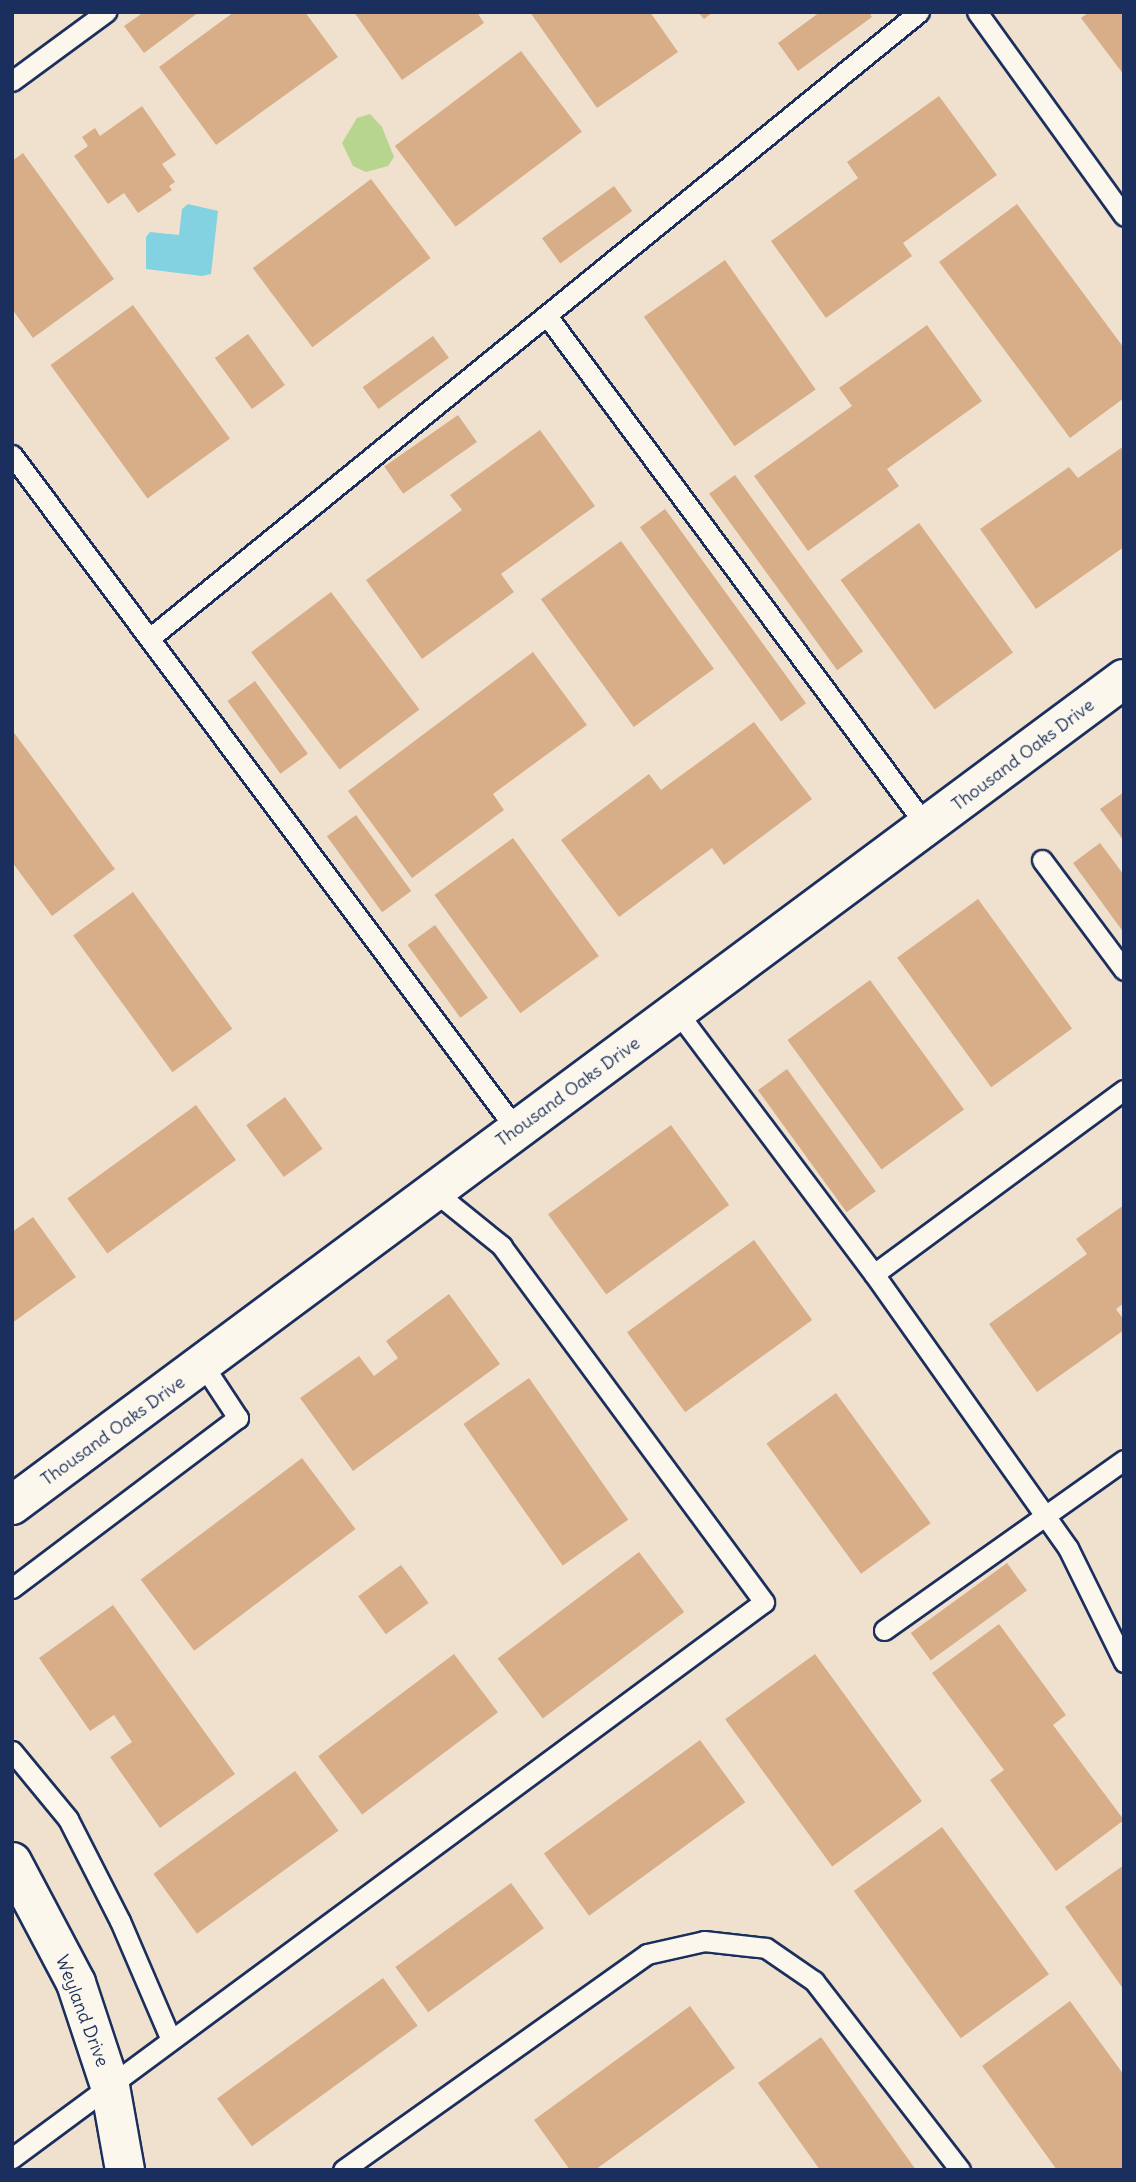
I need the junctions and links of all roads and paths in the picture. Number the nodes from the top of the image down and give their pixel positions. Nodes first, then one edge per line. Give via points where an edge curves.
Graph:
1 (106, 12) edge
2 (919, 12) edge
3 (977, 12) edge
4 (12, 80) edge
5 (1124, 216) edge
6 (547, 316) junction
7 (12, 455) edge
8 (152, 637) junction
9 (1124, 679) edge
10 (928, 827) junction
11 (1042, 860) dead end
12 (1124, 970) edge
13 (678, 1013) junction
14 (1124, 1090) edge
15 (516, 1129) junction
16 (435, 1192) junction
17 (874, 1274) junction
18 (203, 1366) junction
19 (1124, 1460) edge
20 (12, 1505) edge
21 (1043, 1515) junction
22 (12, 1588) edge
23 (884, 1630) dead end
24 (1124, 1662) edge
25 (12, 1751) edge
26 (12, 1862) edge
27 (171, 2040) junction
28 (110, 2086) junction
29 (12, 2158) edge
30 (125, 2170) edge
31 (343, 2170) edge
32 (960, 2170) edge

1 - 4 lane
2 - 6 lane
3 - 5 lane
6 - 8 lane
6 - 10 lane
7 - 8 lane
8 - 15 lane
9 - 10 street, Thousand Oaks Drive
10 - 13 street, Thousand Oaks Drive
11 - 12 lane
13 - 15 street, Thousand Oaks Drive
13 - 17 lane
14 - 17 lane
15 - 16 street, Thousand Oaks Drive
16 - 18 street, Thousand Oaks Drive
16 - 27 lane via 502,1246 764,1602
17 - 21 lane
18 - 20 street, Thousand Oaks Drive
18 - 22 lane via 239,1418
19 - 21 lane
21 - 23 lane
21 - 24 lane via 1068,1548
25 - 27 lane via 68,1819 120,1921
26 - 28 street, Weyland Drive via 76,1983
27 - 28 lane
28 - 29 lane
28 - 30 street, Weyland Drive
31 - 32 lane via 637,1960 704,1941 766,1948 814,1981

